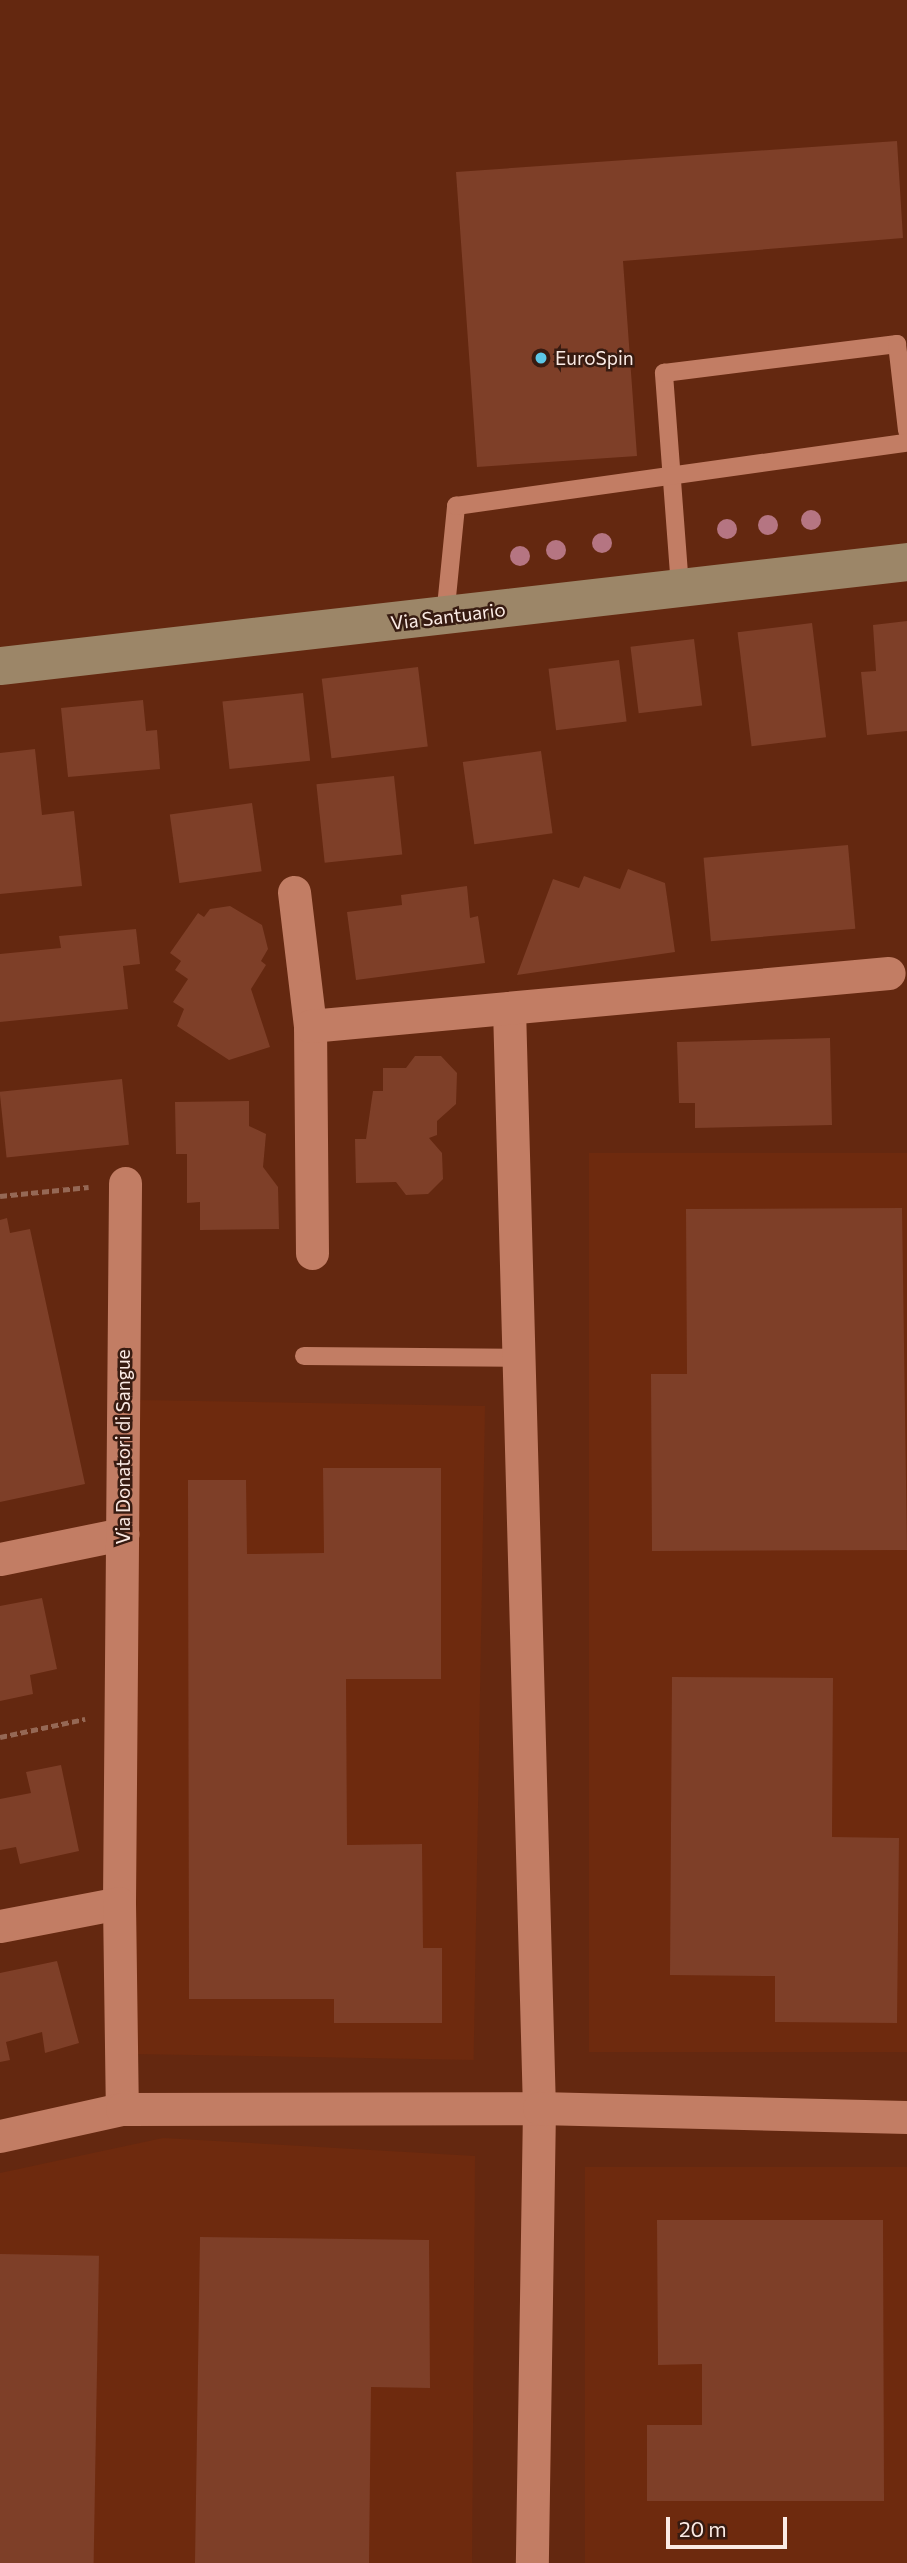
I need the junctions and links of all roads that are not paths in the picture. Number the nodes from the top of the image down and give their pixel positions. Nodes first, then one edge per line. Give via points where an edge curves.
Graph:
1 (907, 430) edge
2 (907, 443) edge
3 (675, 476) junction
4 (903, 559) edge
5 (680, 587) junction
6 (446, 617) junction
7 (0, 666) edge
8 (294, 891) dead end
9 (889, 973) dead end
10 (509, 1008) junction
11 (310, 1026) junction
12 (125, 1183) road end
13 (312, 1252) dead end
14 (304, 1356) dead end
15 (519, 1358) junction
16 (122, 1534) junction
17 (0, 1559) edge
18 (119, 1903) junction
19 (0, 1926) edge
20 (539, 2108) junction
21 (122, 2109) junction
22 (907, 2118) edge
23 (0, 2136) edge
24 (532, 2563) edge

1 - 3 lane via 897,344 664,373
2 - 3 lane
3 - 5 lane
3 - 6 lane via 456,506
4 - 5 street, Via Santuario
5 - 6 street, Via Santuario
6 - 7 street, Via Santuario
8 - 11 street
9 - 10 street
10 - 11 street
10 - 15 street
11 - 13 street
12 - 16 street, Via Donatori di Sangue
14 - 15 lane
15 - 20 street
16 - 17 street
16 - 18 street, Via Donatori di Sangue
18 - 19 street
18 - 21 street, Via Donatori di Sangue
20 - 21 street
20 - 22 street
20 - 24 street
21 - 23 street

